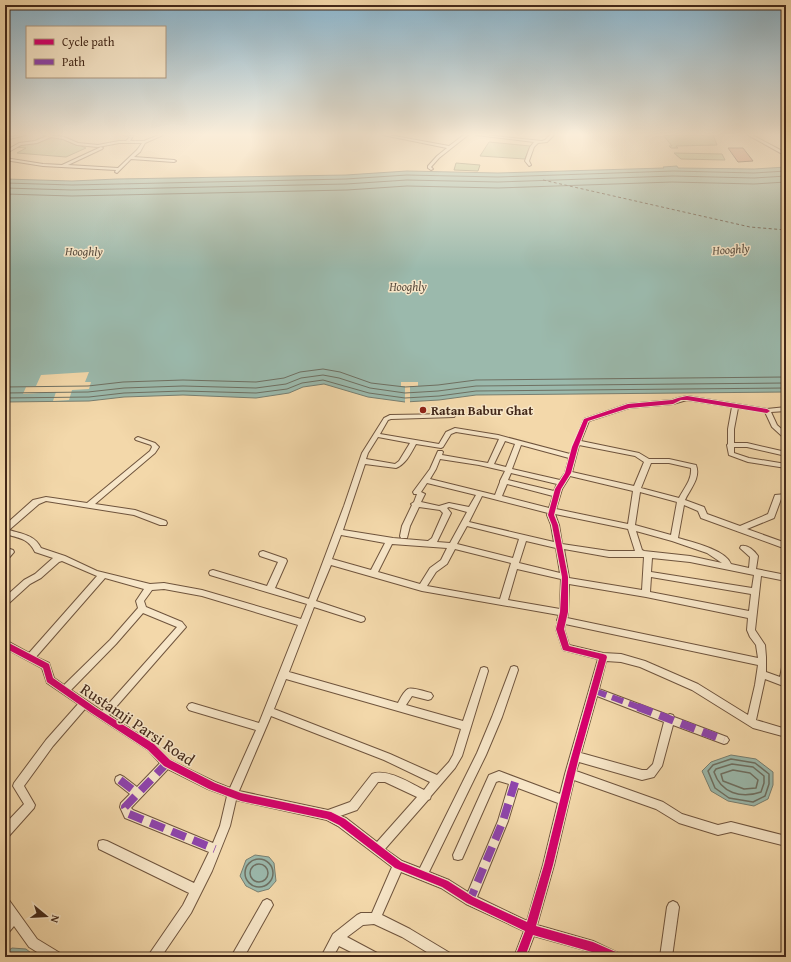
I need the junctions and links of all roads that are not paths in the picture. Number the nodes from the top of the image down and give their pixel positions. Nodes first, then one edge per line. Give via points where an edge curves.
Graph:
1 (735, 405) junction
2 (786, 409) edge
3 (767, 411) junction
4 (452, 416) dead end
5 (376, 435) junction
6 (785, 435) edge
7 (138, 439) dead end
8 (502, 439) junction
9 (414, 442) junction
10 (577, 442) junction
11 (519, 443) junction
12 (730, 445) junction
13 (441, 446) junction
14 (786, 454) edge
15 (438, 457) junction
16 (573, 457) junction
17 (362, 461) junction
18 (648, 461) junction
19 (490, 466) junction
20 (786, 466) edge
21 (508, 471) junction
22 (568, 473) junction
23 (425, 480) junction
24 (503, 481) junction
25 (562, 483) junction
26 (637, 489) junction
27 (480, 494) junction
28 (556, 494) junction
29 (786, 496) edge
30 (498, 497) junction
31 (681, 501) junction
32 (415, 504) junction
33 (89, 505) junction
34 (442, 508) junction
35 (470, 510) junction
36 (552, 511) junction
37 (163, 523) dead end
38 (464, 523) junction
39 (632, 528) junction
40 (740, 529) junction
41 (5, 530) edge
42 (338, 532) junction
43 (404, 536) dead end
44 (523, 537) junction
45 (674, 539) junction
46 (390, 540) junction
47 (430, 544) junction
48 (453, 546) junction
49 (559, 546) junction
50 (786, 546) edge
51 (744, 548) dead end
52 (263, 554) dead end
53 (646, 554) junction
54 (60, 558) junction
55 (328, 561) junction
56 (514, 563) junction
57 (728, 567) junction
58 (755, 572) junction
59 (213, 573) dead end
60 (374, 573) junction
61 (648, 574) junction
62 (103, 575) junction
63 (786, 578) edge
64 (565, 579) junction
65 (150, 587) junction
66 (422, 588) junction
67 (270, 590) junction
68 (756, 592) junction
69 (646, 594) junction
70 (5, 602) edge
71 (503, 602) junction
72 (312, 603) junction
73 (142, 609) junction
74 (752, 615) junction
75 (562, 617) junction
76 (362, 618) dead end
77 (303, 623) junction
78 (5, 644) edge
79 (603, 657) junction
80 (30, 658) junction
81 (761, 662) junction
82 (786, 666) edge
83 (514, 670) dead end
84 (484, 671) dead end
85 (283, 674) junction
86 (761, 674) junction
87 (785, 682) edge
88 (65, 690) junction
89 (595, 691) junction
90 (428, 696) dead end
91 (84, 704) junction
92 (400, 706) junction
93 (192, 707) dead end
94 (269, 711) junction
95 (103, 716) junction
96 (670, 718) junction
97 (751, 722) junction
98 (466, 726) junction
99 (262, 728) junction
100 (786, 733) edge
101 (724, 740) dead end
102 (575, 756) junction
103 (167, 762) junction
104 (570, 774) junction
105 (120, 780) dead end
106 (439, 781) junction
107 (514, 782) junction
108 (138, 794) junction
109 (232, 795) junction
110 (426, 796) junction
111 (564, 800) junction
112 (323, 814) junction
113 (5, 832) edge
114 (786, 841) edge
115 (103, 845) dead end
116 (378, 849) junction
117 (215, 850) junction
118 (458, 855) dead end
119 (398, 865) junction
120 (422, 874) junction
121 (196, 890) junction
122 (470, 900) junction
123 (5, 904) edge
124 (267, 905) dead end
125 (673, 907) dead end
126 (15, 917) junction
127 (375, 918) junction
128 (5, 928) edge
129 (531, 929) junction
130 (338, 938) junction
131 (56, 957) edge
132 (154, 957) edge
133 (237, 957) edge
134 (327, 957) edge
135 (373, 957) edge
136 (446, 957) edge
137 (520, 957) edge
138 (614, 957) edge
139 (666, 957) edge

1 - 3 street
1 - 10 street via 688,398 628,406 586,420
1 - 12 street
2 - 3 street
3 - 6 street via 774,426
4 - 5 street via 390,417
5 - 9 street
5 - 17 street
7 - 33 street via 153,444 156,447 153,452
8 - 11 street
8 - 13 street via 452,430
8 - 19 street
9 - 13 street
9 - 17 street via 401,463 396,466
10 - 16 street
10 - 18 street via 637,454
11 - 16 street
11 - 21 street
12 - 14 street via 747,445
12 - 20 street via 730,452 737,457
13 - 15 street
15 - 19 street
15 - 23 street
16 - 22 street
17 - 42 street
18 - 26 street
18 - 31 street via 669,461 694,468 690,487
19 - 21 street
21 - 24 street
21 - 25 street
22 - 25 street
22 - 26 street
23 - 27 street
23 - 32 street
24 - 28 street
24 - 30 street
25 - 28 street
26 - 31 street
26 - 39 street
27 - 30 street
27 - 35 street
28 - 36 street
29 - 40 street via 778,497 771,516
30 - 36 street
31 - 40 street via 701,509 704,516
31 - 45 street
32 - 34 street
32 - 43 street
33 - 37 street via 135,513
33 - 41 street via 46,499 36,502
34 - 35 street via 449,505
34 - 47 street via 447,513
35 - 38 street
36 - 39 street
36 - 49 street
38 - 44 street
38 - 48 street
39 - 45 street
39 - 53 street via 639,552
40 - 50 street
41 - 54 street via 29,539 35,543 38,550
42 - 46 street
42 - 55 street
44 - 49 street
44 - 56 street
45 - 57 street via 710,551 726,561
46 - 47 street
46 - 60 street
47 - 48 street
48 - 56 street
48 - 66 street via 443,564 433,570
49 - 53 street via 609,554
49 - 64 street
51 - 58 street via 754,556
52 - 67 street via 283,561
53 - 57 street
53 - 61 street
54 - 62 street via 89,572
54 - 70 street
55 - 60 street
55 - 72 street
56 - 64 street
56 - 71 street
57 - 58 street
58 - 63 street
58 - 68 street
59 - 67 street
60 - 66 street
61 - 68 street
61 - 69 street
62 - 65 street
62 - 80 street
64 - 69 street
64 - 75 street
65 - 73 street via 140,601
65 - 77 street via 164,586 202,593
66 - 71 street
67 - 72 street
68 - 74 street
69 - 74 street
71 - 75 street
72 - 76 street
72 - 77 street
73 - 88 street
73 - 95 street via 182,627
74 - 81 street via 752,634 761,646
75 - 79 street via 560,629 566,648
75 - 81 street
77 - 85 street
78 - 80 street, Rustamji Parsi Road
79 - 89 street
79 - 97 street via 621,658 642,664 695,687
80 - 88 street, Rustamji Parsi Road via 46,666 50,680
81 - 86 street
82 - 87 street
83 - 120 street via 498,717 481,755
84 - 98 street
85 - 92 street
85 - 94 street
86 - 87 street
86 - 97 street
88 - 91 street, Rustamji Parsi Road
89 - 96 street
89 - 102 street
90 - 92 street via 410,692
91 - 95 street, Rustamji Parsi Road
91 - 113 street via 53,736 18,786 30,806
92 - 98 street
93 - 99 street
94 - 99 street
94 - 106 street via 387,757
95 - 103 street, Rustamji Parsi Road via 152,747
96 - 101 street
96 - 102 street via 657,766 650,774 642,775
97 - 100 street
98 - 106 street via 457,756
99 - 109 street
102 - 104 street
103 - 108 street
103 - 109 street, Rustamji Parsi Road
104 - 111 street
104 - 114 street via 659,805 679,818 718,830 731,827
105 - 108 street
106 - 110 street
107 - 111 street
107 - 118 street via 499,776 493,778
107 - 122 street via 503,821
108 - 117 street via 125,807 129,814
109 - 112 street, Rustamji Parsi Road
109 - 117 street via 225,826
110 - 112 street via 386,777 376,777 353,806
110 - 116 street
111 - 129 street
112 - 116 street via 342,822
115 - 121 street
116 - 119 street
117 - 121 street
119 - 120 street
119 - 127 street
120 - 122 street via 445,884
121 - 132 street via 187,909
122 - 129 street
123 - 126 street
124 - 133 street
125 - 139 street
126 - 128 street
126 - 131 street via 33,943
127 - 130 street via 361,918
127 - 136 street
129 - 137 street
129 - 138 street via 593,947
130 - 134 street
130 - 135 street

